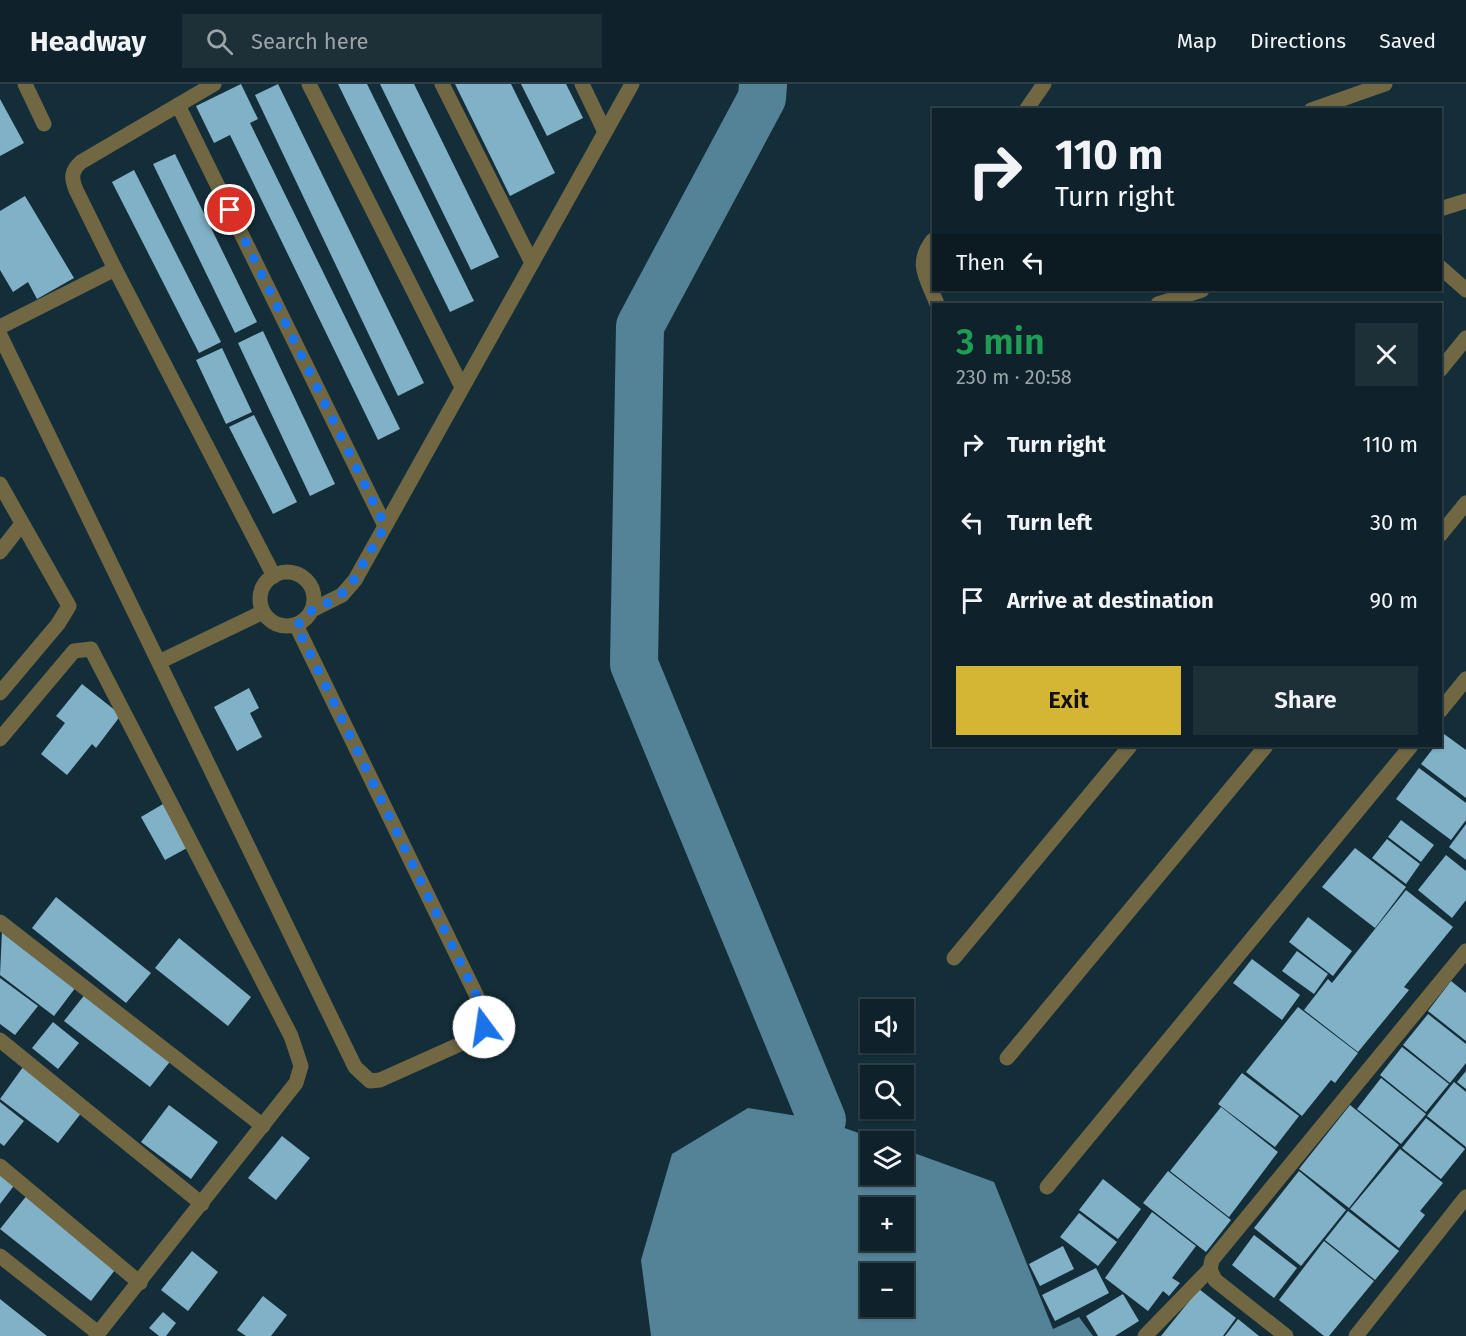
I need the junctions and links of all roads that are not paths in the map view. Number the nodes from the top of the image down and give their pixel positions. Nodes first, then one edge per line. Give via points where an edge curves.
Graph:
1 (25, 84) edge
2 (214, 84) edge
3 (309, 84) edge
4 (442, 84) edge
5 (582, 84) edge
6 (632, 84) edge
7 (1044, 84) edge
8 (1385, 84) edge
9 (178, 105) junction
10 (1027, 108) edge
11 (1317, 108) edge
12 (45, 124) dead end
13 (605, 132) junction
14 (1466, 201) edge
15 (1442, 208) edge
16 (932, 241) edge
17 (532, 263) junction
18 (115, 269) junction
19 (1442, 269) edge
20 (1466, 290) edge
21 (932, 291) edge
22 (1199, 291) edge
23 (1161, 303) edge
24 (0, 327) edge
25 (0, 335) edge
26 (1466, 338) edge
27 (1442, 368) edge
28 (462, 387) junction
29 (0, 484) edge
30 (1466, 503) edge
31 (21, 525) junction
32 (385, 526) junction
33 (1442, 533) edge
34 (0, 552) edge
35 (274, 576) junction
36 (312, 610) junction
37 (263, 612) junction
38 (296, 625) junction
39 (159, 662) junction
40 (1466, 679) edge
41 (0, 693) edge
42 (1442, 709) edge
43 (0, 739) edge
44 (1129, 747) edge
45 (1265, 747) edge
46 (1410, 747) edge
47 (0, 922) edge
48 (1466, 951) edge
49 (954, 958) dead end
50 (0, 1040) edge
51 (1007, 1058) dead end
52 (263, 1126) junction
53 (0, 1166) edge
54 (1047, 1187) dead end
55 (1466, 1197) edge
56 (202, 1204) junction
57 (0, 1256) edge
58 (1210, 1269) junction
59 (140, 1283) junction
60 (97, 1335) edge
61 (1145, 1336) edge
62 (1286, 1336) edge
63 (1356, 1336) edge

1 - 12 street
2 - 9 street
3 - 28 street
4 - 17 street
5 - 13 street
6 - 13 street
7 - 10 street
8 - 11 street
9 - 18 street via 81,162 73,171 72,181
9 - 32 street
13 - 17 street
14 - 15 street
16 - 21 street via 921,261
17 - 28 street
18 - 24 street
18 - 35 street
19 - 20 street
22 - 23 street
25 - 39 street
26 - 27 street
28 - 32 street
29 - 31 street
30 - 33 street
31 - 34 street
31 - 41 street via 69,606
32 - 36 street via 349,588
35 - 36 street via 288,572 305,579 314,595
35 - 37 street via 260,594
36 - 38 street
37 - 38 street via 277,625
37 - 39 street
38 - 39 street via 486,1021 476,1036 380,1080 370,1081 355,1067
40 - 42 street
43 - 52 street via 74,651 91,649 300,1058 296,1083
44 - 49 street
45 - 51 street
46 - 54 street
47 - 52 street
48 - 58 street via 1215,1254
50 - 56 street
52 - 56 street
53 - 59 street
55 - 63 street
56 - 59 street
57 - 60 street
58 - 61 street
58 - 62 street via 1215,1280
59 - 60 street

